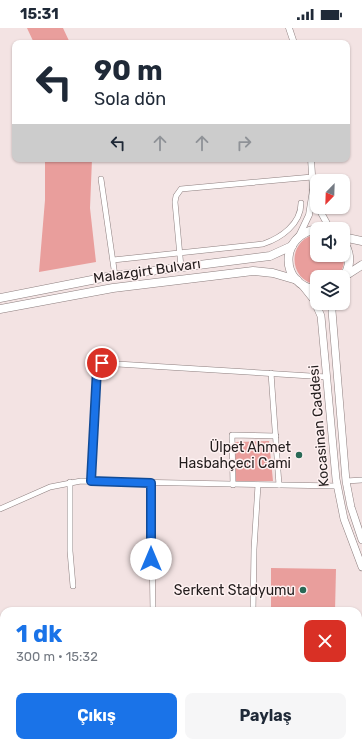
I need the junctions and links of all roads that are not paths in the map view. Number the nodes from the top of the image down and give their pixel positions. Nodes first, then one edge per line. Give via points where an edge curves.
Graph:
1 (289, 28) edge
2 (293, 40) edge
3 (311, 162) edge
4 (312, 174) edge
5 (310, 176) edge
6 (101, 179) dead end
7 (301, 203) dead end
8 (310, 209) edge
9 (310, 231) edge
10 (298, 238) junction
11 (350, 238) edge
12 (362, 241) edge
13 (292, 246) junction
14 (180, 253) junction
15 (113, 260) junction
16 (362, 265) edge
17 (181, 267) junction
18 (350, 273) edge
19 (115, 276) junction
20 (299, 282) junction
21 (310, 287) edge
22 (0, 298) edge
23 (0, 309) edge
24 (332, 310) edge
25 (271, 373) junction
26 (327, 377) junction
27 (276, 436) junction
28 (362, 480) edge
29 (91, 481) junction
30 (346, 481) junction
31 (70, 482) junction
32 (151, 483) junction
33 (233, 485) junction
34 (258, 485) junction
35 (279, 486) junction
36 (337, 486) junction
37 (0, 509) edge
38 (362, 540) edge
39 (362, 568) edge
40 (73, 586) dead end
41 (153, 607) edge
42 (253, 607) edge

1 - 2 street
3 - 4 street
5 - 14 street via 181,189 175,202
6 - 15 street
7 - 14 street via 301,210 293,224 284,233 269,241 250,246
8 - 10 street
9 - 10 highway
10 - 13 highway
11 - 12 highway
13 - 17 highway, Malazgirt Bulvarı via 270,256
13 - 20 highway via 288,261 291,272
14 - 15 street
14 - 17 street
15 - 19 street
16 - 18 highway
17 - 19 highway, Malazgirt Bulvarı
19 - 22 highway, Malazgirt Bulvarı
20 - 21 highway, Malazgirt Bulvarı
20 - 23 highway, Malazgirt Bulvarı via 273,273 253,271 113,288
20 - 26 main road, Kocasinan Caddesi via 314,300 321,316
24 - 30 main road, Kocasinan Caddesi
25 - 26 street
25 - 27 street
25 - 29 street via 99,364
26 - 36 main road, Kocasinan Caddesi
27 - 33 street via 232,435
27 - 35 street
28 - 30 street
29 - 31 street
29 - 32 street
30 - 38 main road, Kocasinan Caddesi
31 - 37 street via 41,490
31 - 40 street
32 - 33 street
32 - 41 street
33 - 34 street
34 - 35 street
34 - 42 street
35 - 36 street
36 - 39 main road, Kocasinan Caddesi via 344,519

